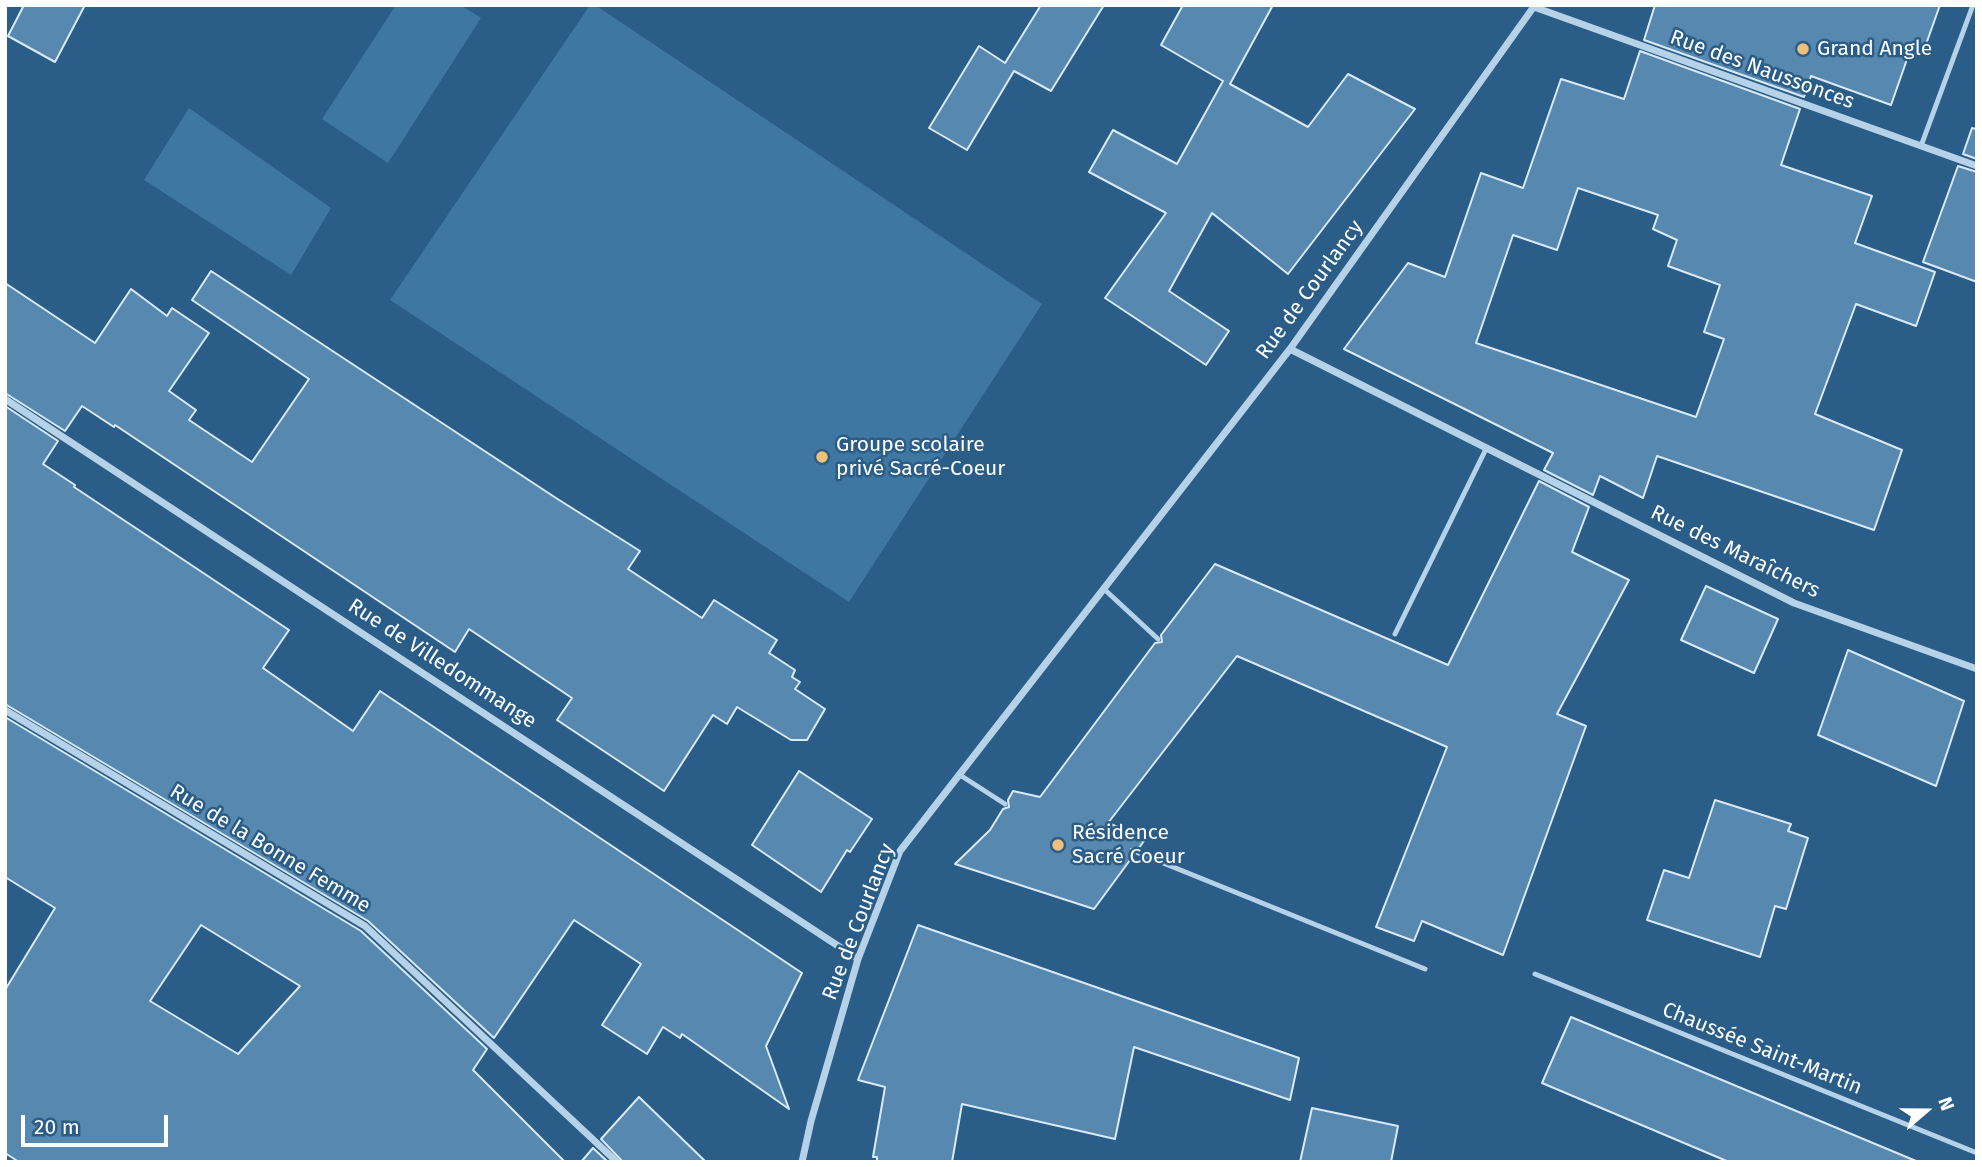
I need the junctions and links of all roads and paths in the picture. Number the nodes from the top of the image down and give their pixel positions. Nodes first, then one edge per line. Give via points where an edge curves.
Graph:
1 (1973, 5) edge
2 (1534, 6) edge
3 (1921, 146) junction
4 (1977, 166) edge
5 (1290, 349) junction
6 (5, 399) edge
7 (1486, 449) junction
8 (1104, 589) junction
9 (1395, 635) dead end
10 (1158, 639) dead end
11 (1977, 668) edge
12 (5, 710) edge
13 (960, 775) junction
14 (1005, 804) dead end
15 (1136, 852) dead end
16 (858, 959) junction
17 (1425, 969) dead end
18 (1535, 974) dead end
19 (1977, 1153) edge
20 (617, 1162) edge
21 (802, 1162) edge

1 - 3 lane
2 - 3 street, Rue des Naussonces
2 - 5 street, Rue de Courlancy
3 - 4 street, Rue des Naussonces
5 - 7 street, Rue des Maraîchers
5 - 8 street, Rue de Courlancy
6 - 16 street, Rue de Villedommange
7 - 9 lane
7 - 11 street, Rue des Maraîchers via 1794,603
8 - 10 lane
8 - 13 street, Rue de Courlancy
12 - 20 street, Rue de la Bonne Femme via 365,926
13 - 14 lane
13 - 16 street, Rue de Courlancy via 900,851
15 - 17 lane
16 - 21 street, Rue de Courlancy
18 - 19 lane, Chaussée Saint-Martin

